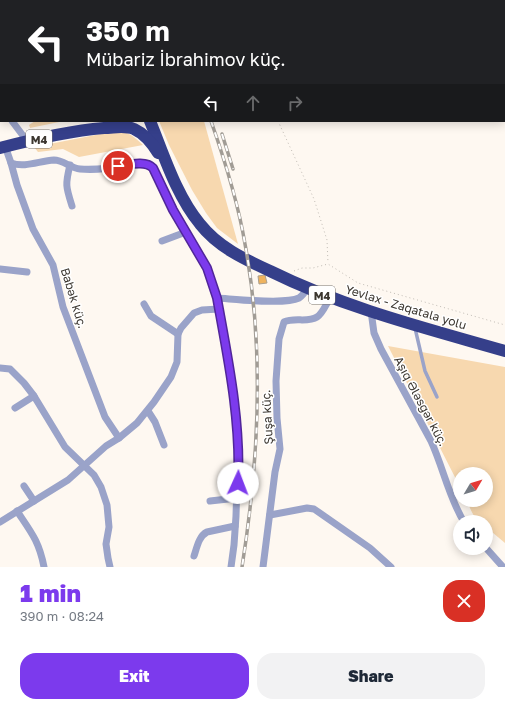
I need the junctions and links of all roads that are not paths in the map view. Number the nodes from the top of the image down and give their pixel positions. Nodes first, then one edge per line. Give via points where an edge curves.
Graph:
1 (13, 122) edge
2 (94, 122) edge
3 (114, 122) edge
4 (138, 122) edge
5 (150, 122) edge
6 (125, 127) junction
7 (79, 130) junction
8 (27, 141) junction
9 (3, 147) edge
10 (11, 162) junction
11 (70, 165) junction
12 (175, 181) junction
13 (72, 206) dead end
14 (186, 232) junction
15 (162, 241) dead end
16 (0, 269) edge
17 (27, 272) dead end
18 (307, 289) junction
19 (217, 298) junction
20 (330, 298) junction
21 (144, 304) dead end
22 (219, 309) junction
23 (371, 312) junction
24 (414, 325) junction
25 (178, 334) junction
26 (505, 351) edge
27 (0, 368) edge
28 (34, 396) junction
29 (437, 397) dead end
30 (15, 408) dead end
31 (148, 411) junction
32 (119, 438) junction
33 (164, 445) dead end
34 (85, 466) junction
35 (24, 486) dead end
36 (237, 498) junction
37 (34, 501) junction
38 (210, 501) dead end
39 (17, 511) junction
40 (461, 515) edge
41 (270, 516) junction
42 (0, 522) edge
43 (235, 526) junction
44 (492, 555) edge
45 (194, 556) dead end
46 (44, 567) edge
47 (110, 567) edge
48 (230, 567) edge
49 (263, 567) edge
50 (391, 567) edge
51 (503, 567) edge

1 - 8 street
2 - 7 highway
3 - 6 highway
4 - 6 highway
5 - 12 highway
6 - 7 highway
6 - 12 highway via 135,129 150,140
7 - 8 highway, M4
8 - 9 highway, M4
9 - 10 street, Babək küç.
10 - 11 street via 22,165 55,160
10 - 32 street, Babək küç. via 33,229 53,265 63,307 94,390 105,417
11 - 13 street via 66,188
11 - 14 street via 88,169 150,164
12 - 18 highway, Yevlax - Zaqatala yolu / M4 via 192,212 210,235 223,246
14 - 15 street
14 - 19 street via 207,268
16 - 17 street
18 - 19 street via 298,299 289,300
18 - 20 highway, Yevlax - Zaqatala yolu / M4
19 - 22 street
20 - 23 highway, Yevlax - Zaqatala yolu / M4
20 - 41 street, Şuşa küç. via 316,318 284,322 278,339 276,381 280,449
21 - 25 street via 151,316
22 - 25 street via 202,310 194,314
22 - 36 street via 234,398 238,450
23 - 24 highway, Yevlax - Zaqatala yolu / M4
23 - 40 street, Aşıq Ələsgər küç. via 374,333 431,441
24 - 26 highway, Yevlax - Zaqatala yolu / M4
24 - 29 lane via 425,370
25 - 31 street via 177,362
27 - 28 street via 16,374
28 - 30 street
28 - 34 street via 65,447
31 - 32 street
31 - 33 street
32 - 34 street via 106,446
34 - 37 street via 57,488
34 - 47 street via 101,487 107,505 109,527 106,544
35 - 37 street
36 - 38 street
36 - 43 street
37 - 39 street
39 - 42 street
39 - 46 street via 40,549
41 - 49 street, Şuşa küç.
41 - 50 street via 307,508 314,509 370,548
43 - 45 street via 203,534
43 - 48 street
44 - 51 street

